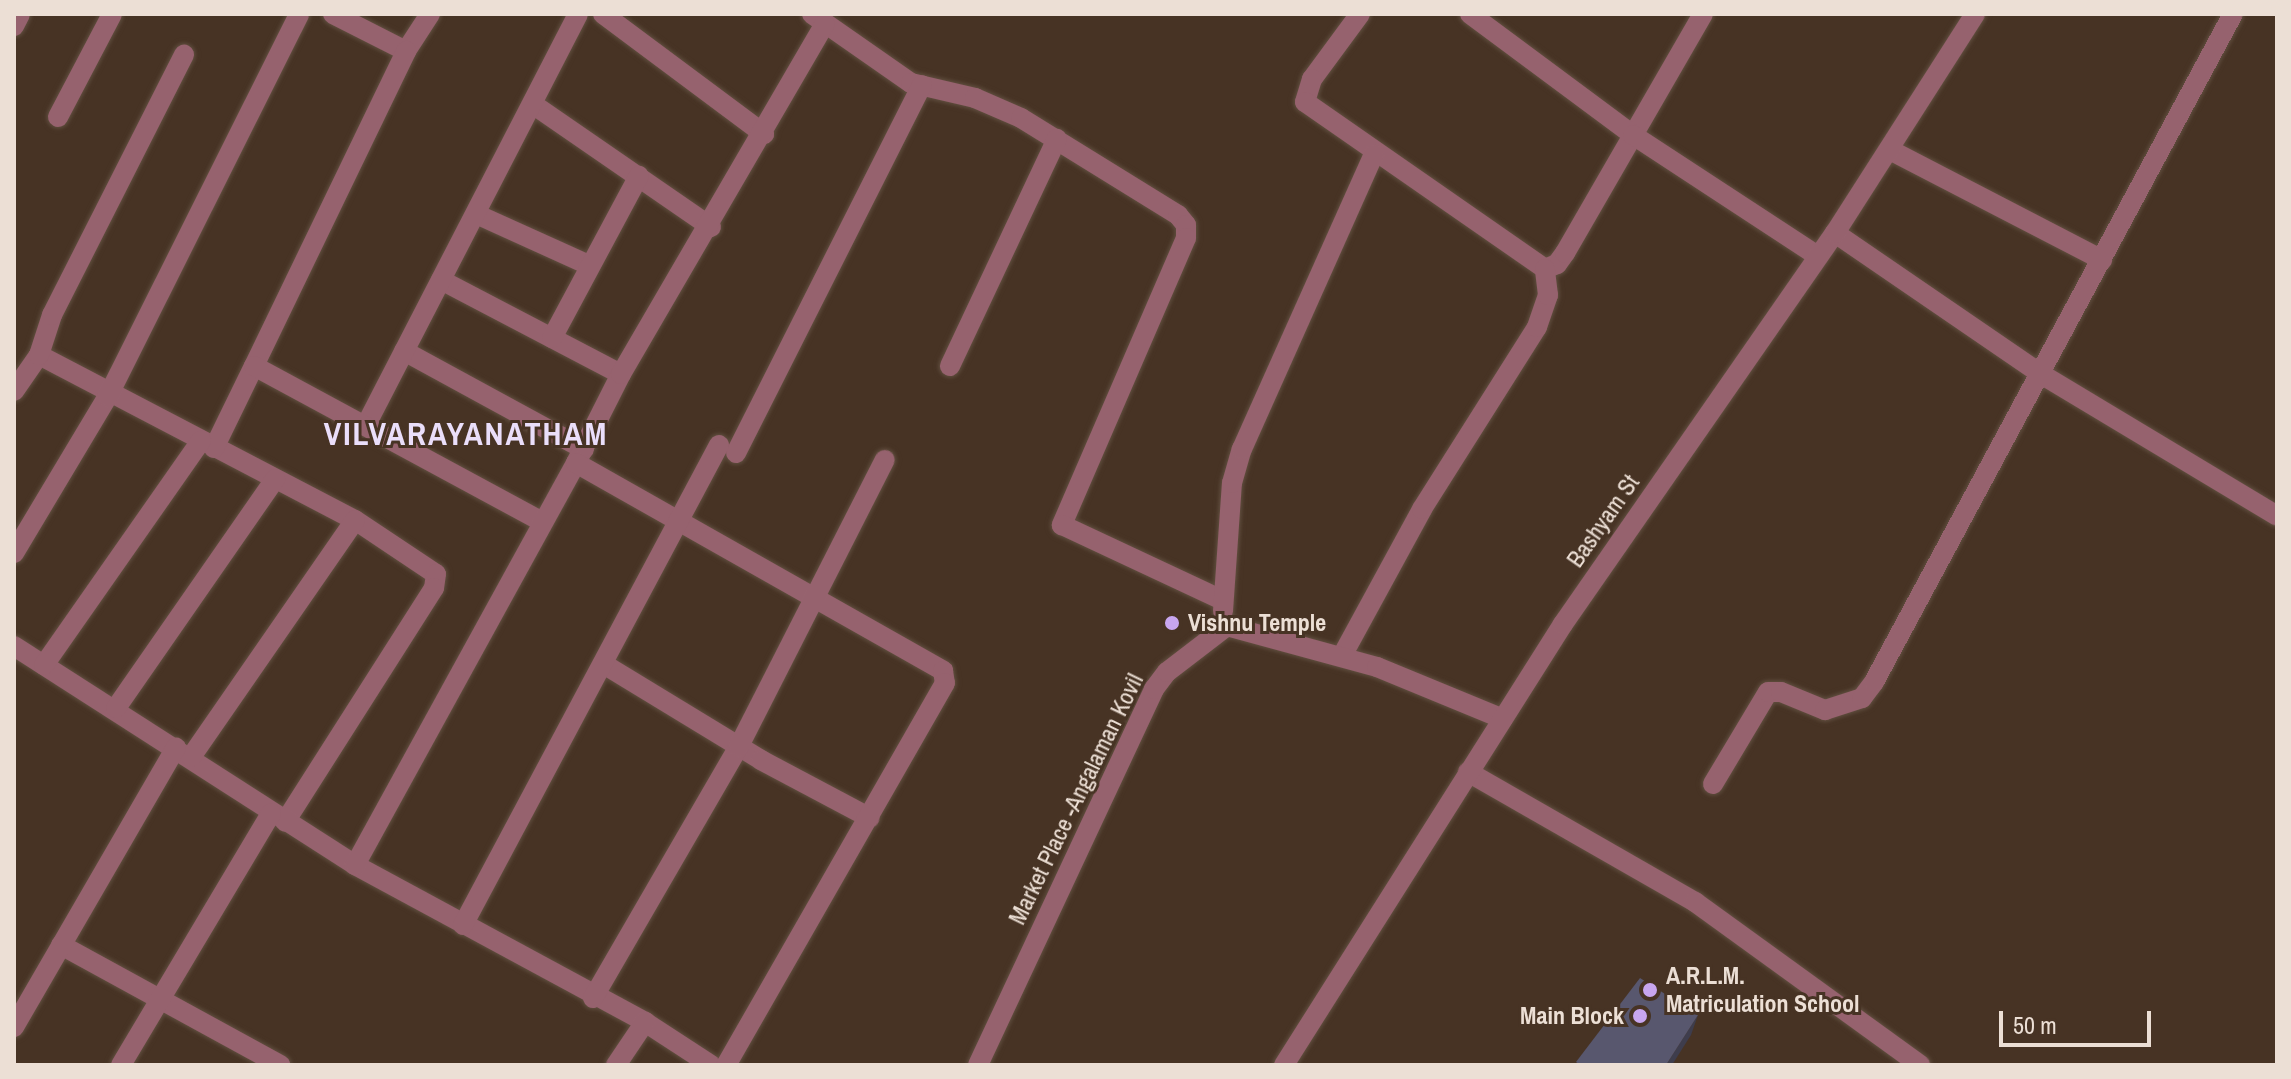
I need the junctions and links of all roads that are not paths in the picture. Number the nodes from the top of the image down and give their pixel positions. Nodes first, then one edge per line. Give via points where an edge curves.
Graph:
1 (20, 14) edge
2 (112, 14) edge
3 (299, 14) edge
4 (333, 14) edge
5 (430, 14) edge
6 (578, 14) edge
7 (603, 14) edge
8 (1360, 14) edge
9 (1470, 14) edge
10 (1703, 14) edge
11 (1975, 14) edge
12 (2233, 14) edge
13 (819, 19) edge
14 (14, 26) edge
15 (406, 51) junction
16 (184, 55) dead end
17 (922, 85) junction
18 (534, 105) junction
19 (58, 117) dead end
20 (764, 134) junction
21 (1633, 135) junction
22 (1057, 139) junction
23 (1890, 150) junction
24 (1374, 154) junction
25 (639, 176) junction
26 (476, 214) junction
27 (711, 227) junction
28 (1835, 233) junction
29 (1818, 256) junction
30 (2102, 260) junction
31 (589, 265) junction
32 (1545, 269) junction
33 (441, 280) junction
34 (552, 338) junction
35 (404, 351) junction
36 (39, 355) junction
37 (254, 366) junction
38 (950, 366) dead end
39 (621, 374) junction
40 (2041, 374) junction
41 (14, 391) edge
42 (108, 396) junction
43 (366, 425) junction
44 (208, 444) junction
45 (580, 456) junction
46 (885, 460) dead end
47 (275, 479) junction
48 (2277, 516) edge
49 (355, 520) junction
50 (541, 521) junction
51 (681, 522) junction
52 (14, 553) edge
53 (817, 597) junction
54 (1220, 599) junction
55 (1227, 626) junction
56 (14, 646) edge
57 (1342, 656) junction
58 (44, 665) junction
59 (605, 665) junction
60 (116, 708) junction
61 (1503, 719) junction
62 (739, 746) junction
63 (184, 752) junction
64 (1468, 772) junction
65 (1713, 784) dead end
66 (278, 818) junction
67 (870, 818) junction
68 (355, 865) junction
69 (463, 925) junction
70 (61, 945) junction
71 (593, 998) junction
72 (156, 1001) junction
73 (645, 1022) junction
74 (14, 1027) edge
75 (121, 1065) edge
76 (280, 1065) edge
77 (616, 1065) edge
78 (711, 1065) edge
79 (726, 1065) edge
80 (978, 1065) edge
81 (1284, 1065) edge
82 (1920, 1065) edge

1 - 14 street
2 - 19 street
3 - 42 street
4 - 15 street
5 - 15 street
6 - 18 street
7 - 20 street
8 - 24 street via 1312,79 1305,102
9 - 21 street
10 - 21 street
11 - 23 street, Bashyam St
12 - 30 street
13 - 17 street via 911,83
13 - 20 street
15 - 37 street
16 - 36 street via 52,315
17 - 22 street via 975,98
17 - 51 street via 727,449
18 - 25 street
18 - 26 street
20 - 27 street
21 - 29 street
21 - 32 street via 1565,253
22 - 38 street
22 - 54 street via 1186,225 1186,238 1062,525
23 - 28 street, Bashyam St
23 - 30 street
24 - 32 street
24 - 54 street via 1242,449 1232,483
25 - 27 street
25 - 31 street
26 - 31 street
26 - 33 street
27 - 39 street
28 - 29 street, Bashyam St
28 - 40 street
29 - 61 street, Bashyam St
30 - 40 street
31 - 34 street
32 - 57 street via 1548,295 1537,327 1422,509
33 - 34 street
33 - 35 street
34 - 39 street
35 - 43 street
35 - 45 street
36 - 41 street
36 - 42 street
37 - 43 street
37 - 44 street
39 - 45 street
40 - 48 street
40 - 65 street via 1862,698 1825,710 1768,692
42 - 44 street
42 - 52 street
43 - 50 street
44 - 47 street
44 - 58 street
45 - 50 street
45 - 51 street
46 - 53 street
47 - 49 street
47 - 60 street
49 - 63 street
49 - 66 street via 426,563 436,574 434,588
50 - 68 street
51 - 53 street
51 - 59 street
53 - 62 street
53 - 67 street via 943,671 945,683
54 - 55 street
55 - 57 street
55 - 80 street, Market Place -Angalaman Kovil via 1167,672 1154,689
56 - 58 street
57 - 61 street
58 - 60 street
59 - 62 street
59 - 69 street
60 - 63 street
61 - 64 street, Bashyam St
62 - 67 street
62 - 71 street
63 - 66 street
63 - 70 street
64 - 81 street, Bashyam St
64 - 82 street via 1695,902
66 - 68 street
66 - 72 street
67 - 79 street
68 - 69 street
69 - 71 street
70 - 72 street
70 - 74 street
71 - 73 street
72 - 75 street
72 - 76 street
73 - 77 street
73 - 78 street

